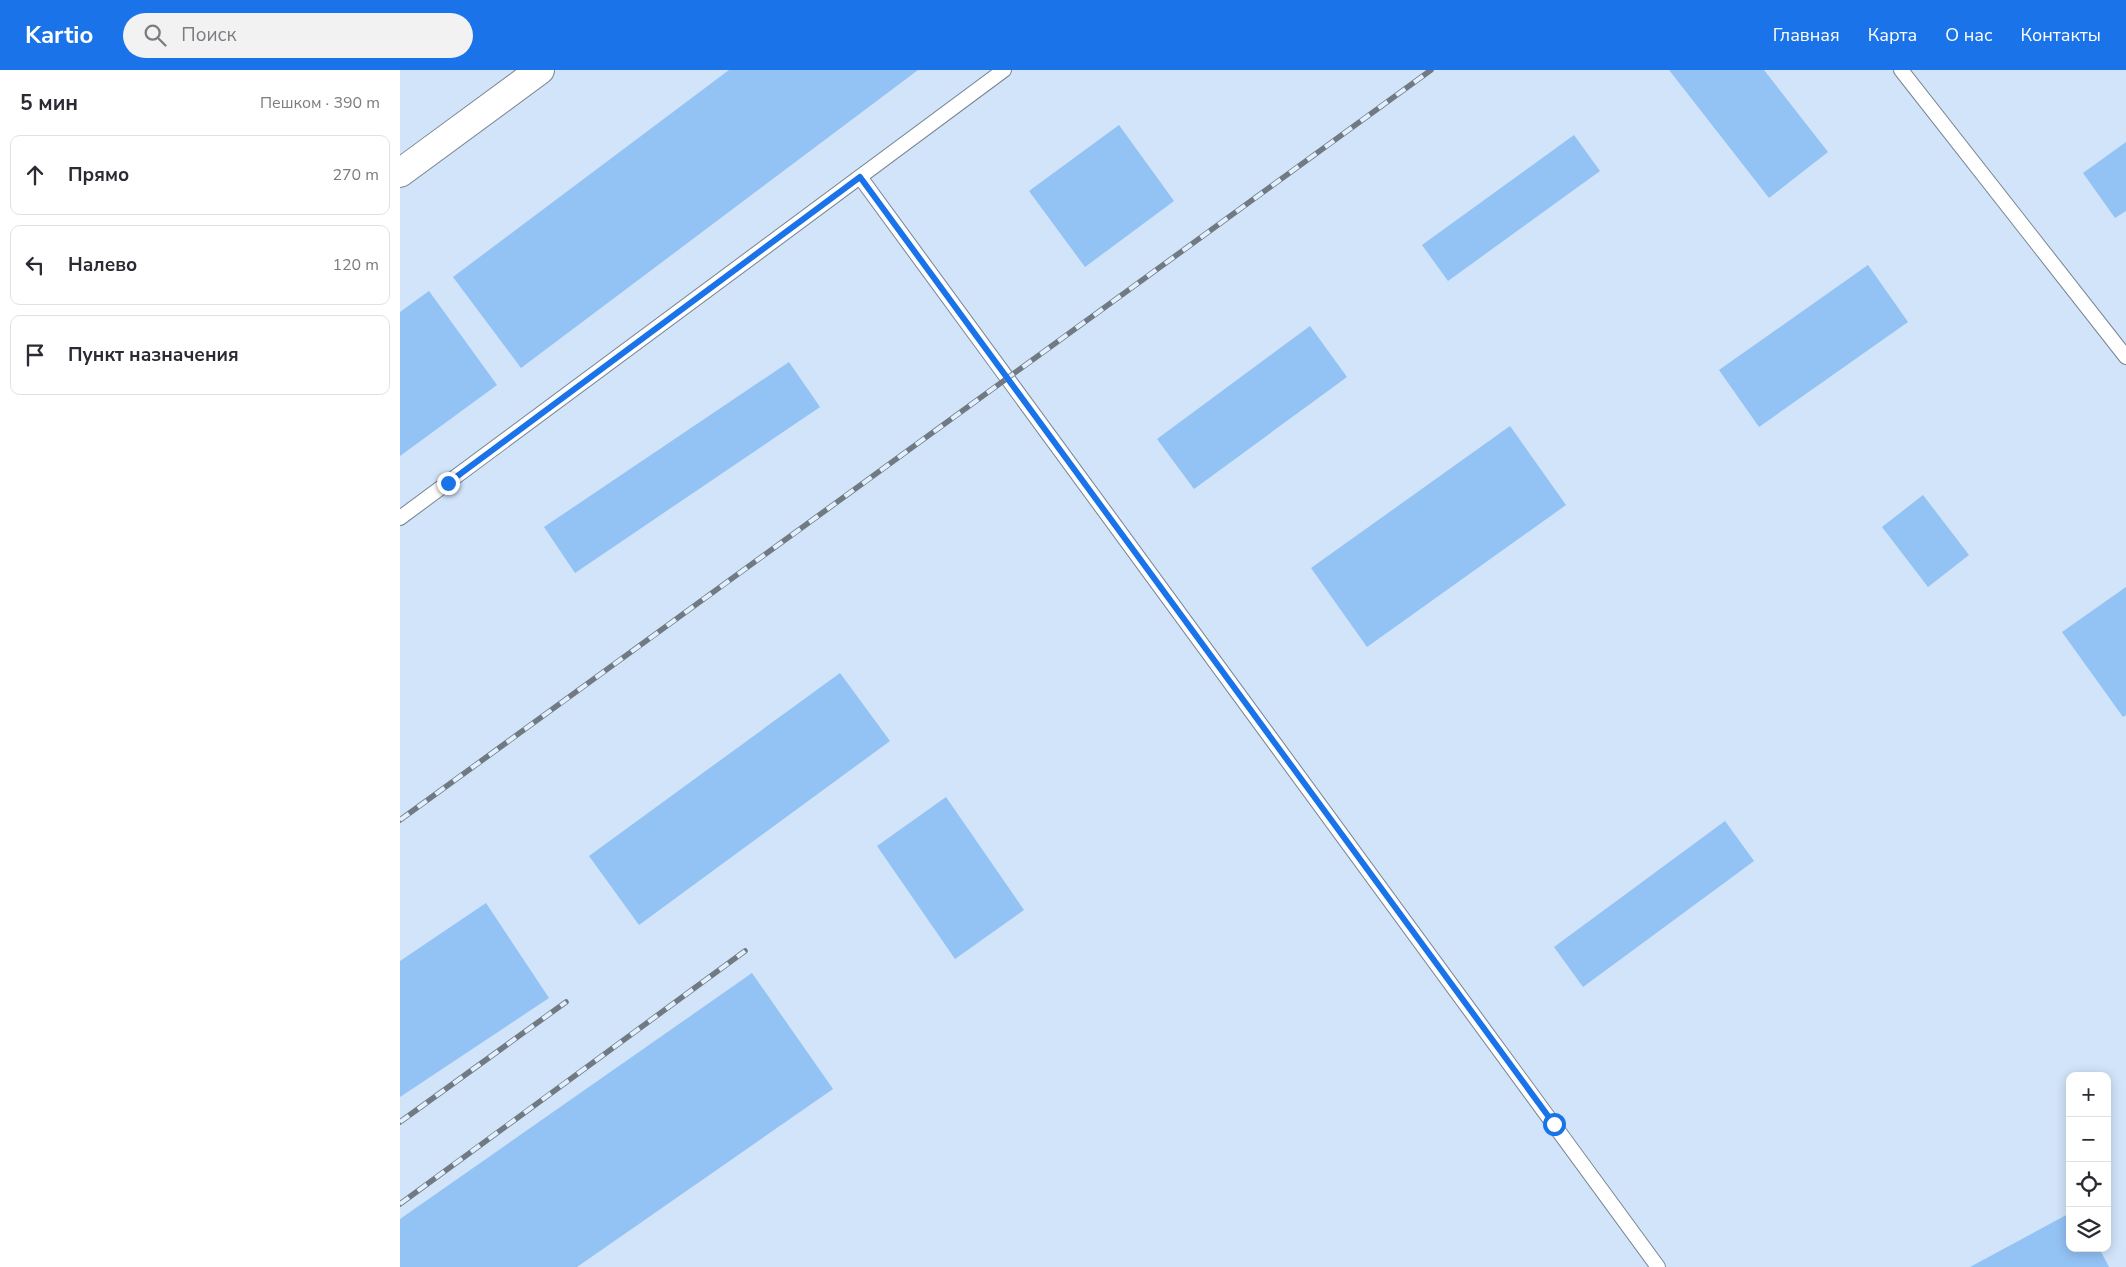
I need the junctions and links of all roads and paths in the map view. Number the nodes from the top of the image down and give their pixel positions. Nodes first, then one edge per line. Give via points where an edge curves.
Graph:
1 (540, 70) edge
2 (1004, 70) edge
3 (1901, 70) edge
4 (400, 173) edge
5 (860, 177) junction
6 (2126, 357) edge
7 (400, 518) edge
8 (1658, 1267) edge

1 - 4 street
2 - 5 lane
3 - 6 lane
5 - 7 lane
5 - 8 lane

